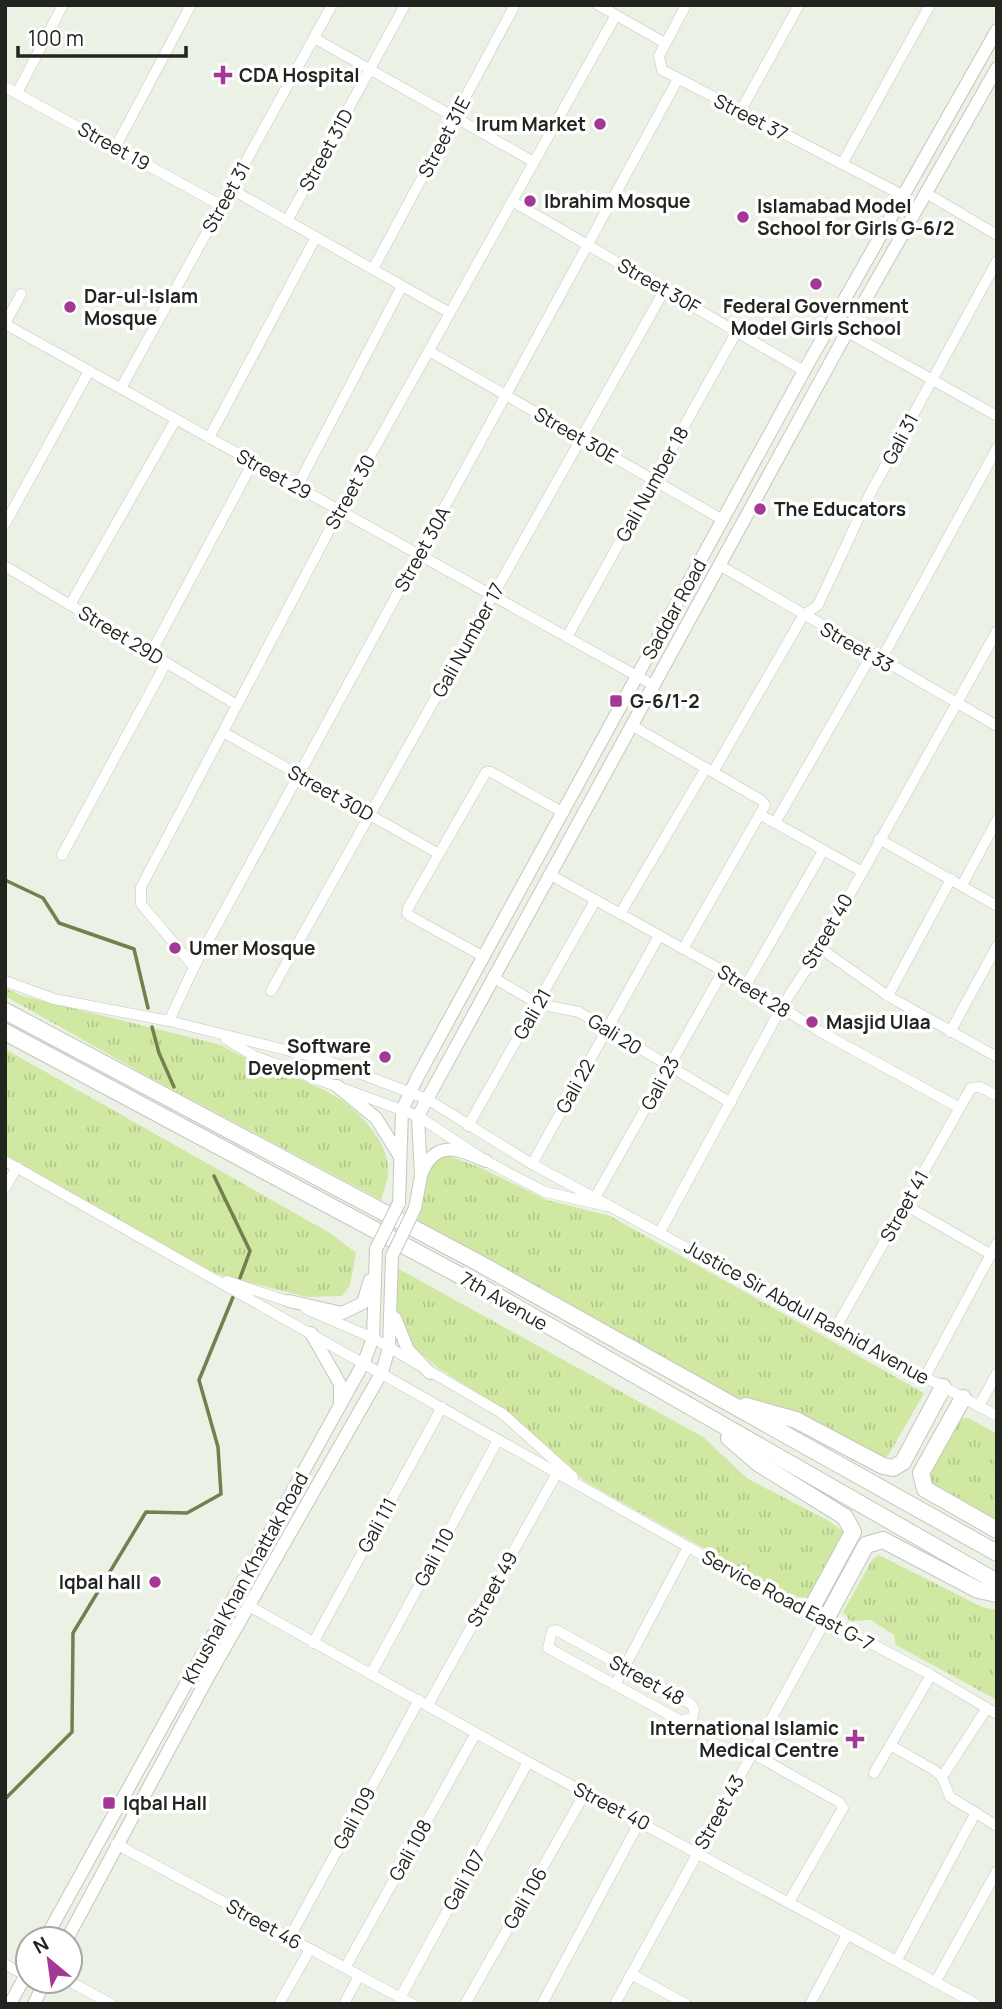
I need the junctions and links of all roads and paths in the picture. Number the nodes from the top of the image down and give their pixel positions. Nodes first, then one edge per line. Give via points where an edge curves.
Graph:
1 (63, 5) edge
2 (191, 5) edge
3 (332, 5) edge
4 (405, 5) edge
5 (515, 5) edge
6 (598, 5) edge
7 (686, 5) edge
8 (799, 5) edge
9 (930, 5) edge
10 (616, 15) junction
11 (997, 30) edge
12 (314, 38) junction
13 (666, 43) junction
14 (997, 68) edge
15 (370, 70) junction
16 (678, 79) junction
17 (993, 86) edge
18 (5, 87) edge
19 (16, 93) junction
20 (740, 112) junction
21 (455, 118) junction
22 (116, 146) junction
23 (534, 162) junction
24 (842, 164) junction
25 (231, 189) junction
26 (926, 192) junction
27 (904, 196) junction
28 (512, 201) junction
29 (222, 206) junction
30 (287, 220) junction
31 (997, 235) edge
32 (316, 237) junction
33 (588, 245) junction
34 (997, 261) edge
35 (373, 269) junction
36 (402, 286) junction
37 (665, 289) junction
38 (21, 295) dead end
39 (450, 313) junction
40 (5, 324) edge
41 (737, 331) junction
42 (847, 332) junction
43 (429, 351) junction
44 (89, 371) junction
45 (804, 372) junction
46 (930, 381) junction
47 (121, 388) junction
48 (506, 395) junction
49 (997, 416) edge
50 (176, 419) junction
51 (209, 438) junction
52 (581, 439) junction
53 (997, 448) edge
54 (253, 462) junction
55 (654, 480) junction
56 (297, 487) junction
57 (340, 510) junction
58 (723, 520) junction
59 (5, 524) edge
60 (419, 555) junction
61 (719, 565) junction
62 (5, 566) edge
63 (493, 596) junction
64 (70, 605) junction
65 (803, 616) junction
66 (997, 631) edge
67 (567, 637) junction
68 (151, 653) junction
69 (876, 658) junction
70 (166, 663) junction
71 (637, 676) junction
72 (653, 685) junction
73 (955, 702) junction
74 (237, 705) junction
75 (631, 724) junction
76 (997, 726) edge
77 (223, 732) junction
78 (710, 770) junction
79 (299, 775) junction
80 (763, 810) junction
81 (562, 812) junction
82 (370, 815) junction
83 (997, 820) edge
84 (775, 823) junction
85 (879, 839) junction
86 (823, 851) junction
87 (439, 853) junction
88 (62, 855) dead end
89 (861, 871) junction
90 (549, 874) junction
91 (951, 879) junction
92 (962, 885) junction
93 (595, 901) junction
94 (997, 906) edge
95 (620, 914) junction
96 (659, 936) junction
97 (997, 946) edge
98 (820, 948) junction
99 (682, 949) junction
100 (484, 957) junction
101 (194, 967) junction
102 (723, 971) junction
103 (494, 978) junction
104 (5, 981) edge
105 (746, 985) junction
106 (271, 991) dead end
107 (888, 996) junction
108 (538, 1004) junction
109 (781, 1008) junction
110 (5, 1011) edge
111 (169, 1021) junction
112 (607, 1027) junction
113 (5, 1032) edge
114 (950, 1032) junction
115 (217, 1033) junction
116 (997, 1057) edge
117 (668, 1068) junction
118 (337, 1086) junction
119 (411, 1092) junction
120 (997, 1096) edge
121 (427, 1099) junction
122 (731, 1103) junction
123 (958, 1107) junction
124 (402, 1110) junction
125 (418, 1116) junction
126 (468, 1126) junction
127 (5, 1161) edge
128 (486, 1161) junction
129 (403, 1162) junction
130 (532, 1164) junction
131 (17, 1167) junction
132 (421, 1176) junction
133 (5, 1188) edge
134 (596, 1196) junction
135 (399, 1203) joint
136 (905, 1205) junction
137 (617, 1209) junction
138 (660, 1232) junction
139 (995, 1247) edge
140 (376, 1255) junction
141 (206, 1275) junction
142 (389, 1279) junction
143 (289, 1301) junction
144 (835, 1329) junction
145 (312, 1333) junction
146 (373, 1338) junction
147 (389, 1348) junction
148 (364, 1362) junction
149 (382, 1372) junction
150 (430, 1373) junction
151 (997, 1373) edge
152 (925, 1377) junction
153 (943, 1387) junction
154 (963, 1398) junction
155 (724, 1400) junction
156 (340, 1406) junction
157 (979, 1406) junction
158 (442, 1408) junction
159 (704, 1416) junction
160 (997, 1416) edge
161 (498, 1440) junction
162 (557, 1473) junction
163 (580, 1484) junction
164 (997, 1531) edge
165 (688, 1547) junction
166 (997, 1553) edge
167 (997, 1582) edge
168 (997, 1594) edge
169 (249, 1606) junction
170 (809, 1613) junction
171 (825, 1620) junction
172 (313, 1643) junction
173 (625, 1667) junction
174 (193, 1672) junction
175 (371, 1674) junction
176 (931, 1675) junction
177 (207, 1679) junction
178 (615, 1685) junction
179 (423, 1702) junction
180 (987, 1708) junction
181 (997, 1714) edge
182 (476, 1732) junction
183 (890, 1745) junction
184 (751, 1753) junction
185 (528, 1762) junction
186 (874, 1773) dead end
187 (942, 1777) junction
188 (585, 1793) junction
189 (975, 1814) junction
190 (640, 1821) junction
191 (997, 1826) edge
192 (116, 1844) junction
193 (697, 1851) junction
194 (997, 1871) edge
195 (789, 1902) junction
196 (53, 1925) edge
197 (74, 1925) edge
198 (847, 1935) junction
199 (290, 1937) junction
200 (310, 1949) junction
201 (897, 1960) junction
202 (345, 1968) junction
203 (631, 1974) junction
204 (359, 1976) junction
205 (936, 1980) junction
206 (84, 1989) edge
207 (400, 1998) junction
208 (111, 2004) edge
209 (279, 2004) edge
210 (344, 2004) edge
211 (411, 2004) edge
212 (465, 2004) edge
213 (542, 2004) edge
214 (615, 2004) edge
215 (686, 2004) edge
216 (810, 2004) edge
217 (976, 2004) edge

1 - 19 street
2 - 22 street
3 - 12 street, Street 31
4 - 15 street, Street 31D
5 - 21 street, Street 31E
6 - 10 street
7 - 13 street
8 - 20 street
9 - 24 street
10 - 13 street
10 - 23 street, Street 30
11 - 27 street, Saddar Road
12 - 15 street
12 - 25 street, Street 31
13 - 16 street via 659,64
14 - 17 street, Saddar Road
15 - 21 street
15 - 30 street, Street 31D
16 - 20 street, Street 37
16 - 33 street, Street 30A
17 - 26 street, Saddar Road
18 - 19 street, Street 19
19 - 22 street, Street 19
20 - 24 street, Street 37
21 - 23 street
21 - 35 street, Street 31E
22 - 29 street, Street 19
23 - 28 street, Street 30
24 - 27 street, Street 37
25 - 29 street, Street 31
25 - 30 street
26 - 31 street
26 - 42 street, Saddar Road
27 - 45 street, Saddar Road
28 - 33 street, Street 30F
28 - 39 street, Street 30
29 - 47 street, Street 31
30 - 32 street
32 - 35 street
32 - 51 street
33 - 37 street, Street 30F
33 - 48 street, Street 30A
34 - 46 street, Gali 31
35 - 36 street
36 - 39 street
36 - 56 street
37 - 41 street, Street 30F
37 - 52 street, Gali Number 17
38 - 40 street
39 - 43 street, Street 30
40 - 44 street, Street 29
41 - 45 street, Street 30F
41 - 55 street, Gali Number 18
42 - 46 street
42 - 61 street, Saddar Road
43 - 48 street, Street 30E
43 - 57 street, Street 30
44 - 47 street, Street 29
44 - 59 street
45 - 58 street, Saddar Road
46 - 49 street
46 - 65 street, Gali 31 via 818,605
47 - 50 street, Street 29
48 - 52 street, Street 30E
48 - 60 street, Street 30A
50 - 51 street, Street 29
50 - 64 street
51 - 54 street, Street 29
52 - 55 street, Street 30E
52 - 63 street, Gali Number 17
53 - 69 street
54 - 56 street, Street 29
54 - 68 street
55 - 58 street, Street 30E
55 - 67 street, Gali Number 18
56 - 57 street, Street 29
57 - 60 street, Street 29
57 - 74 street, Street 30
58 - 71 street, Saddar Road
60 - 63 street, Street 29
60 - 79 street, Street 30A
61 - 65 street, Street 33
61 - 72 street, Saddar Road
62 - 64 street, Street 29D
63 - 67 street, Street 29
63 - 82 street, Gali Number 17
64 - 68 street, Street 29D
65 - 69 street, Street 33
65 - 78 street, Gali 31
66 - 73 street, Street 40
67 - 71 street, Street 29
68 - 70 street, Street 29D
69 - 73 street, Street 33
69 - 84 street
70 - 74 street, Street 29D
70 - 88 street
71 - 72 street, Street 29
71 - 81 street, Saddar Road
72 - 75 street, Saddar Road
73 - 76 street, Street 33
73 - 85 street, Street 40
74 - 77 street, Street 30
75 - 78 street
75 - 90 street, Saddar Road
77 - 79 street, Street 30D
77 - 101 street, Street 30 via 141,887 141,904
78 - 80 street via 761,800
78 - 95 street, Gali 31
79 - 82 street, Street 30D
79 - 101 street, Street 30A
80 - 84 street
80 - 99 street
81 - 87 street via 489,771
81 - 100 street, Saddar Road
82 - 87 street, Street 30D
82 - 106 street, Gali Number 17
83 - 92 street
84 - 86 street
85 - 89 street, Street 40
85 - 91 street
86 - 89 street
86 - 105 street
87 - 100 street via 407,913
89 - 98 street, Street 40
90 - 93 street, Street 28
90 - 103 street, Saddar Road
91 - 92 street
91 - 107 street
92 - 94 street
93 - 95 street, Street 28
93 - 108 street, Gali 21
95 - 96 street, Street 28
96 - 99 street, Street 28
96 - 112 street, Gali 22
97 - 114 street
98 - 107 street
98 - 109 street, Street 40
99 - 102 street, Street 28
100 - 119 street, Saddar Road
101 - 111 street, Street 30A
102 - 105 street, Street 28
102 - 117 street, Gali 23
103 - 108 street, Gali 20
103 - 121 street, Saddar Road
104 - 111 street, Justice Sir Abdul Rashid Avenue via 54,999
105 - 109 street, Street 28
107 - 114 street
108 - 112 street, Gali 20 via 579,1012
108 - 126 street, Gali 21
109 - 122 street, Street 40
109 - 123 street, Street 28
110 - 155 main road, 7th Avenue via 477,1262
111 - 115 street, Justice Sir Abdul Rashid Avenue
112 - 117 street, Gali 20
112 - 130 street, Gali 22
113 - 159 main road, 7th Avenue via 476,1284
114 - 116 street
115 - 118 street, Justice Sir Abdul Rashid Avenue via 254,1056
115 - 119 street, Justice Sir Abdul Rashid Avenue via 322,1059
117 - 122 street, Gali 20
117 - 134 street, Gali 23
118 - 124 street, Justice Sir Abdul Rashid Avenue
118 - 129 street via 376,1118
119 - 121 street, Justice Sir Abdul Rashid Avenue
119 - 124 street, Saddar Road
120 - 123 street, Street 41 via 975,1086
121 - 125 street, Saddar Road
121 - 126 street, Justice Sir Abdul Rashid Avenue
122 - 138 street, Street 40
123 - 136 street, Street 41
124 - 125 street, Justice Sir Abdul Rashid Avenue
124 - 129 street, Saddar Road
125 - 128 street, Justice Sir Abdul Rashid Avenue
125 - 132 street
126 - 130 street, Justice Sir Abdul Rashid Avenue
127 - 131 street, Service Road East G-7
128 - 132 street via 459,1150 442,1151 429,1158
128 - 137 street, Justice Sir Abdul Rashid Avenue via 545,1192
129 - 135 street, Saddar Road
130 - 134 street, Justice Sir Abdul Rashid Avenue
131 - 133 street
131 - 141 street, Service Road East G-7
132 - 142 street, Khushal Khan Khattak Road, bridge via 415,1208 392,1256
134 - 137 street, Justice Sir Abdul Rashid Avenue
135 - 140 street, Khushal Khan Khattak Road, bridge
136 - 139 street
136 - 144 street, Street 41
137 - 138 street, Justice Sir Abdul Rashid Avenue
138 - 144 street, Justice Sir Abdul Rashid Avenue
139 - 152 street
140 - 143 street via 363,1303 352,1310 330,1312
140 - 146 street, Khushal Khan Khattak Road
141 - 143 street, Service Road East G-7
141 - 145 street, Service Road East G-7
142 - 147 street, Khushal Khan Khattak Road
142 - 150 street via 398,1331 408,1350
143 - 146 street, Service Road East G-7
144 - 152 street, Justice Sir Abdul Rashid Avenue
145 - 148 street, Service Road East G-7
145 - 156 street via 340,1384
146 - 147 street, Service Road East G-7
146 - 148 street, Khushal Khan Khattak Road
147 - 149 street, Khushal Khan Khattak Road
147 - 150 street, Service Road East G-7
148 - 149 street, Service Road East G-7
148 - 156 street, Khushal Khan Khattak Road
149 - 158 street, Service Road East G-7
149 - 169 street, Khushal Khan Khattak Road
150 - 163 street, Service Road East G-7 via 503,1414
151 - 157 street
152 - 153 street, Justice Sir Abdul Rashid Avenue
153 - 154 street, Justice Sir Abdul Rashid Avenue
153 - 155 main road via 902,1462 893,1468 796,1420
154 - 157 street, Justice Sir Abdul Rashid Avenue
154 - 164 main road via 920,1481 925,1489
155 - 166 main road, 7th Avenue
156 - 174 street, Khushal Khan Khattak Road
157 - 160 street, Justice Sir Abdul Rashid Avenue
158 - 161 street, Service Road East G-7
158 - 172 street, Gali 111
159 - 167 main road, 7th Avenue
159 - 170 main road via 758,1463 851,1524 853,1532
161 - 162 street, Service Road East G-7
161 - 175 street, Gali 110
162 - 163 street, Service Road East G-7
162 - 179 street, Street 49
163 - 165 street, Service Road East G-7
165 - 170 street, Service Road East G-7
165 - 173 street
168 - 171 main road via 978,1590 883,1540 866,1545
169 - 172 street, Street 40
169 - 177 street, Khushal Khan Khattak Road
170 - 171 street, Service Road East G-7
171 - 176 street, Service Road East G-7
171 - 184 street, Street 43
172 - 175 street, Street 40
173 - 178 street
173 - 178 street, Street 48 via 691,1704 693,1717 681,1721
173 - 178 street, Street 48 via 554,1630 546,1645
174 - 177 street
174 - 196 street, Khushal Khan Khattak Road
175 - 179 street, Street 40
176 - 180 street, Service Road East G-7
176 - 183 street
177 - 192 street, Khushal Khan Khattak Road
179 - 182 street, Street 40
179 - 199 street, Gali 109
180 - 181 street, Service Road East G-7
180 - 187 street
182 - 185 street, Street 40
182 - 202 street, Gali 108
183 - 186 street
183 - 187 street
184 - 193 street, Street 43
184 - 195 street via 843,1808
185 - 188 street, Street 40
185 - 207 street, Gali 107
187 - 189 street via 950,1797
188 - 190 street, Street 40
188 - 212 street, Gali 106
189 - 191 street
189 - 201 street
190 - 193 street, Street 40
190 - 213 street
192 - 197 street, Khushal Khan Khattak Road
192 - 199 street, Street 46
193 - 195 street, Street 40
193 - 203 street, Street 43
194 - 205 street
195 - 198 street, Street 40
198 - 201 street, Street 40
198 - 216 street
199 - 200 street, Street 46
200 - 202 street, Street 46
200 - 209 street
201 - 205 street, Street 40
202 - 204 street, Street 46
203 - 214 street, Street 43
203 - 215 street
204 - 207 street, Street 46
204 - 210 street
205 - 217 street, Street 40
206 - 208 street
207 - 211 street, Street 46

